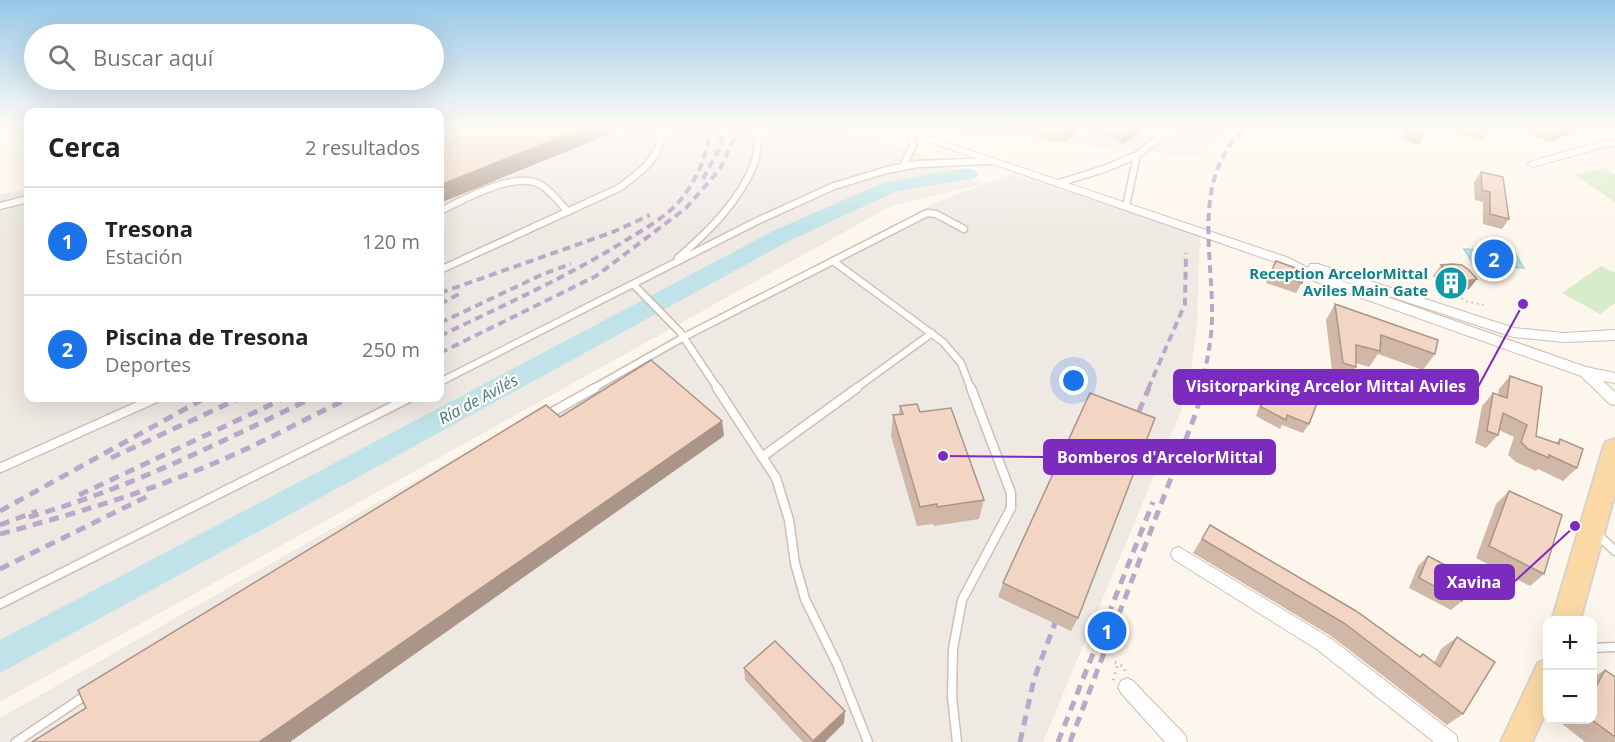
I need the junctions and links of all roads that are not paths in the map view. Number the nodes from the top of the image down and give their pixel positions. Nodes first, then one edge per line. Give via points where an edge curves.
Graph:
1 (649, 162) edge
2 (755, 162) edge
3 (905, 162) edge
4 (953, 162) edge
5 (998, 162) edge
6 (1121, 162) edge
7 (1136, 162) edge
8 (1541, 162) edge
9 (1533, 164) dead end
10 (903, 166) junction
11 (1059, 183) junction
12 (24, 200) edge
13 (0, 206) edge
14 (1126, 206) junction
15 (444, 209) edge
16 (568, 212) junction
17 (964, 229) dead end
18 (833, 261) junction
19 (1285, 261) junction
20 (669, 266) junction
21 (444, 268) edge
22 (633, 284) junction
23 (932, 333) junction
24 (682, 334) junction
25 (1615, 335) edge
26 (1574, 340) junction
27 (1581, 370) junction
28 (1615, 378) edge
29 (444, 380) edge
30 (1615, 400) edge
31 (147, 402) edge
32 (401, 402) edge
33 (538, 420) edge
34 (1615, 449) edge
35 (762, 457) junction
36 (0, 468) edge
37 (1593, 530) junction
38 (1615, 551) edge
39 (1179, 554) dead end
40 (0, 604) edge
41 (1567, 616) edge
42 (1615, 647) edge
43 (1597, 648) edge
44 (1543, 684) edge
45 (1127, 687) dead end
46 (92, 691) edge
47 (16, 742) edge
48 (868, 742) edge
49 (957, 742) edge
50 (1178, 742) edge
51 (1449, 742) edge
52 (1516, 742) edge

1 - 16 lane via 618,188
2 - 20 lane via 730,204
3 - 10 lane
4 - 10 lane
5 - 11 street
6 - 11 lane
7 - 14 lane
8 - 9 street
10 - 20 lane via 834,186
11 - 14 street
12 - 13 lane
14 - 19 street
15 - 16 lane via 511,182 529,180 540,184
16 - 21 lane
17 - 18 lane via 927,213
18 - 23 lane
18 - 24 lane
19 - 26 street via 1513,332
19 - 27 street via 1322,279
20 - 22 lane
22 - 24 lane
22 - 29 lane
23 - 35 lane
23 - 49 lane via 962,363 1011,493 1011,508 962,600 953,649 952,697
24 - 33 lane
24 - 35 lane
25 - 26 street
26 - 27 street via 1566,348
27 - 28 street
27 - 30 street
31 - 36 lane
32 - 40 lane
34 - 37 main road
35 - 48 lane via 776,478 806,599
37 - 38 lane
37 - 41 main road
39 - 51 street via 1324,644
42 - 43 lane
44 - 52 main road
45 - 50 street
46 - 47 lane

